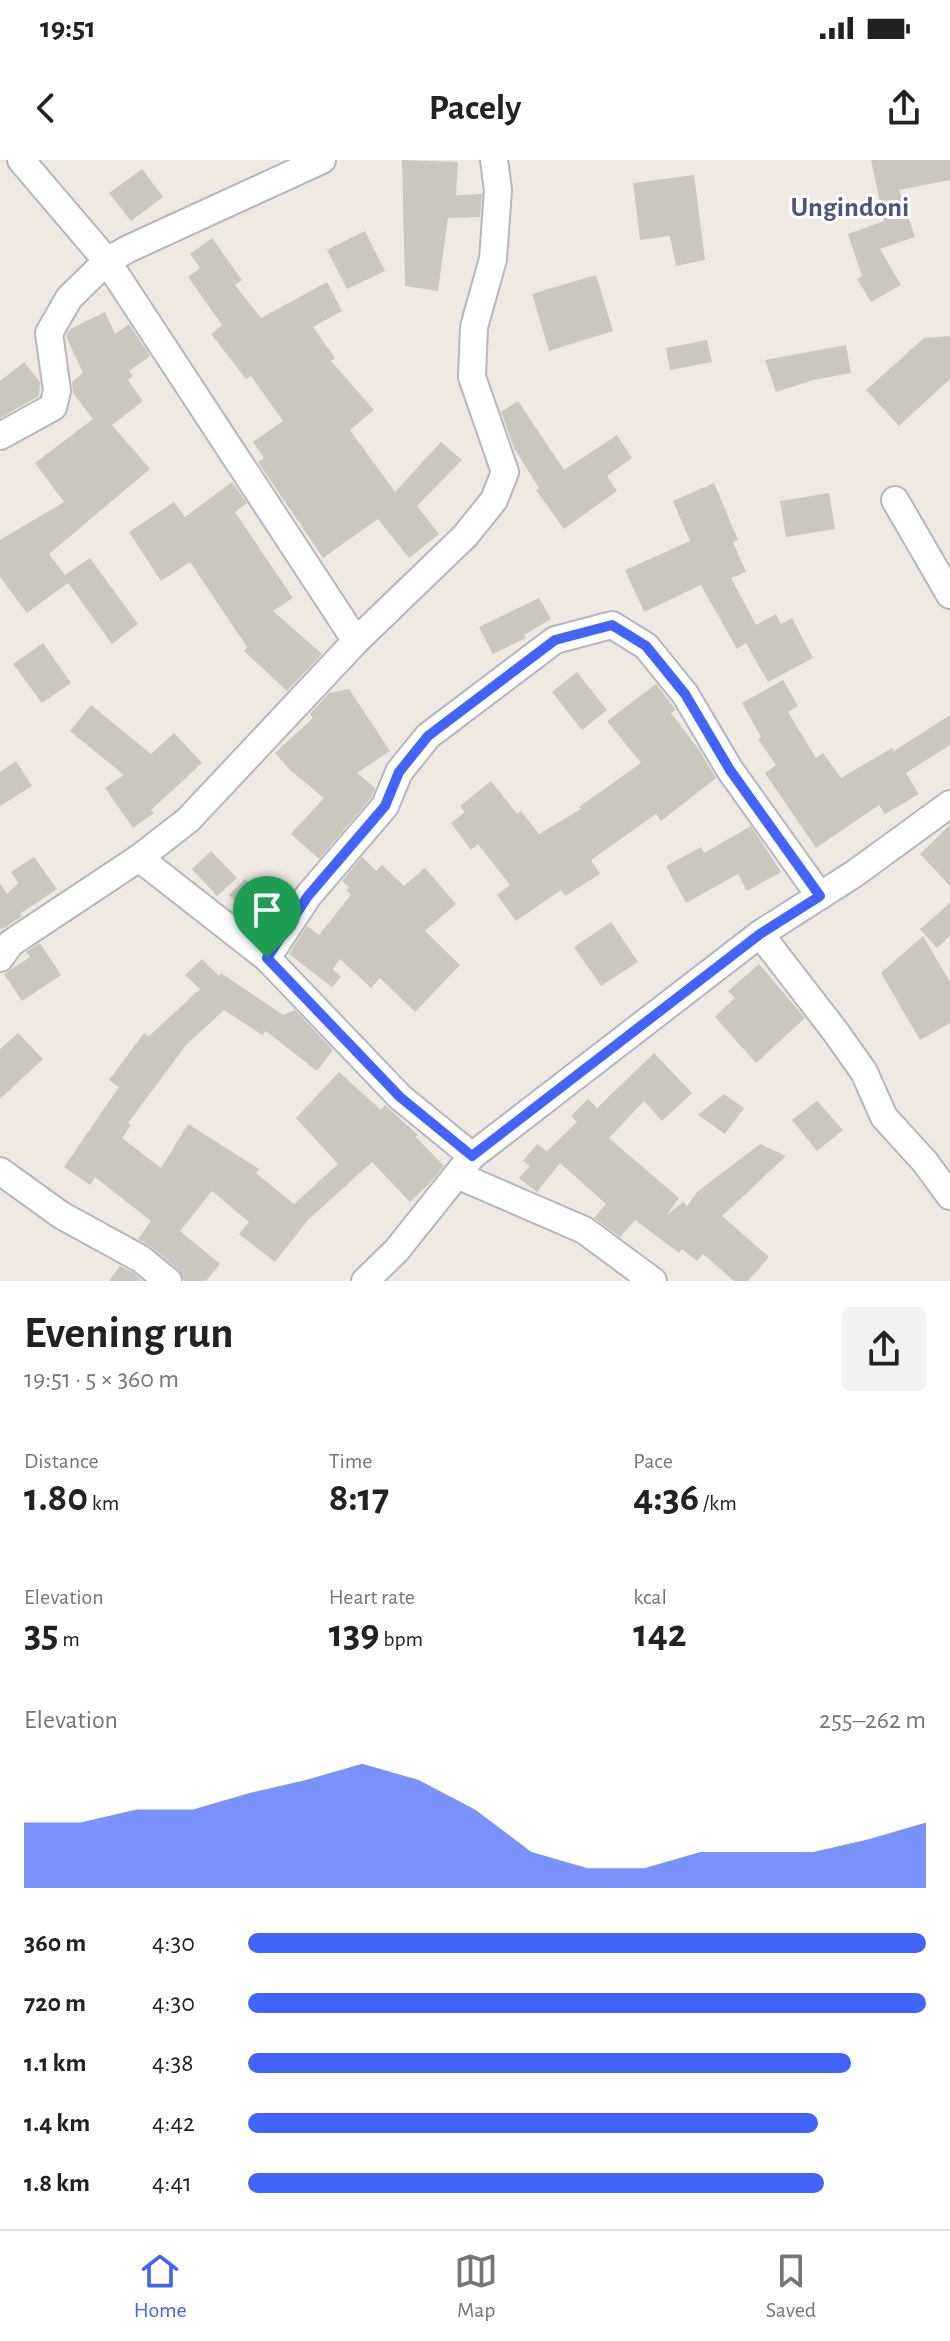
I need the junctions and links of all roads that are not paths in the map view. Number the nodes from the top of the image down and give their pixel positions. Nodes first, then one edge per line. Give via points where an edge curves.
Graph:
1 (21, 160) edge
2 (322, 160) edge
3 (494, 160) edge
4 (107, 261) junction
5 (0, 436) edge
6 (895, 500) dead end
7 (950, 595) edge
8 (356, 641) junction
9 (950, 804) edge
10 (139, 858) junction
11 (820, 896) junction
12 (760, 934) junction
13 (0, 958) edge
14 (267, 958) junction
15 (464, 1165) junction
16 (0, 1171) edge
17 (950, 1196) edge
18 (168, 1281) edge
19 (365, 1281) edge
20 (653, 1281) edge

1 - 4 street
2 - 4 street
3 - 8 street via 498,190 493,259 474,327 472,377 505,472 494,500 465,536
4 - 5 street via 69,298 49,333 57,391 53,407
4 - 8 street
6 - 7 street
8 - 10 street via 188,820
9 - 11 street
10 - 13 street via 11,943
10 - 14 street
11 - 12 street
11 - 14 street via 730,770 685,694 646,646 612,625 555,640 428,736 399,772 385,806 308,896
12 - 15 street
12 - 17 street via 864,1072 884,1117
14 - 15 street
15 - 19 street via 396,1251
15 - 20 street via 584,1230
16 - 18 street

